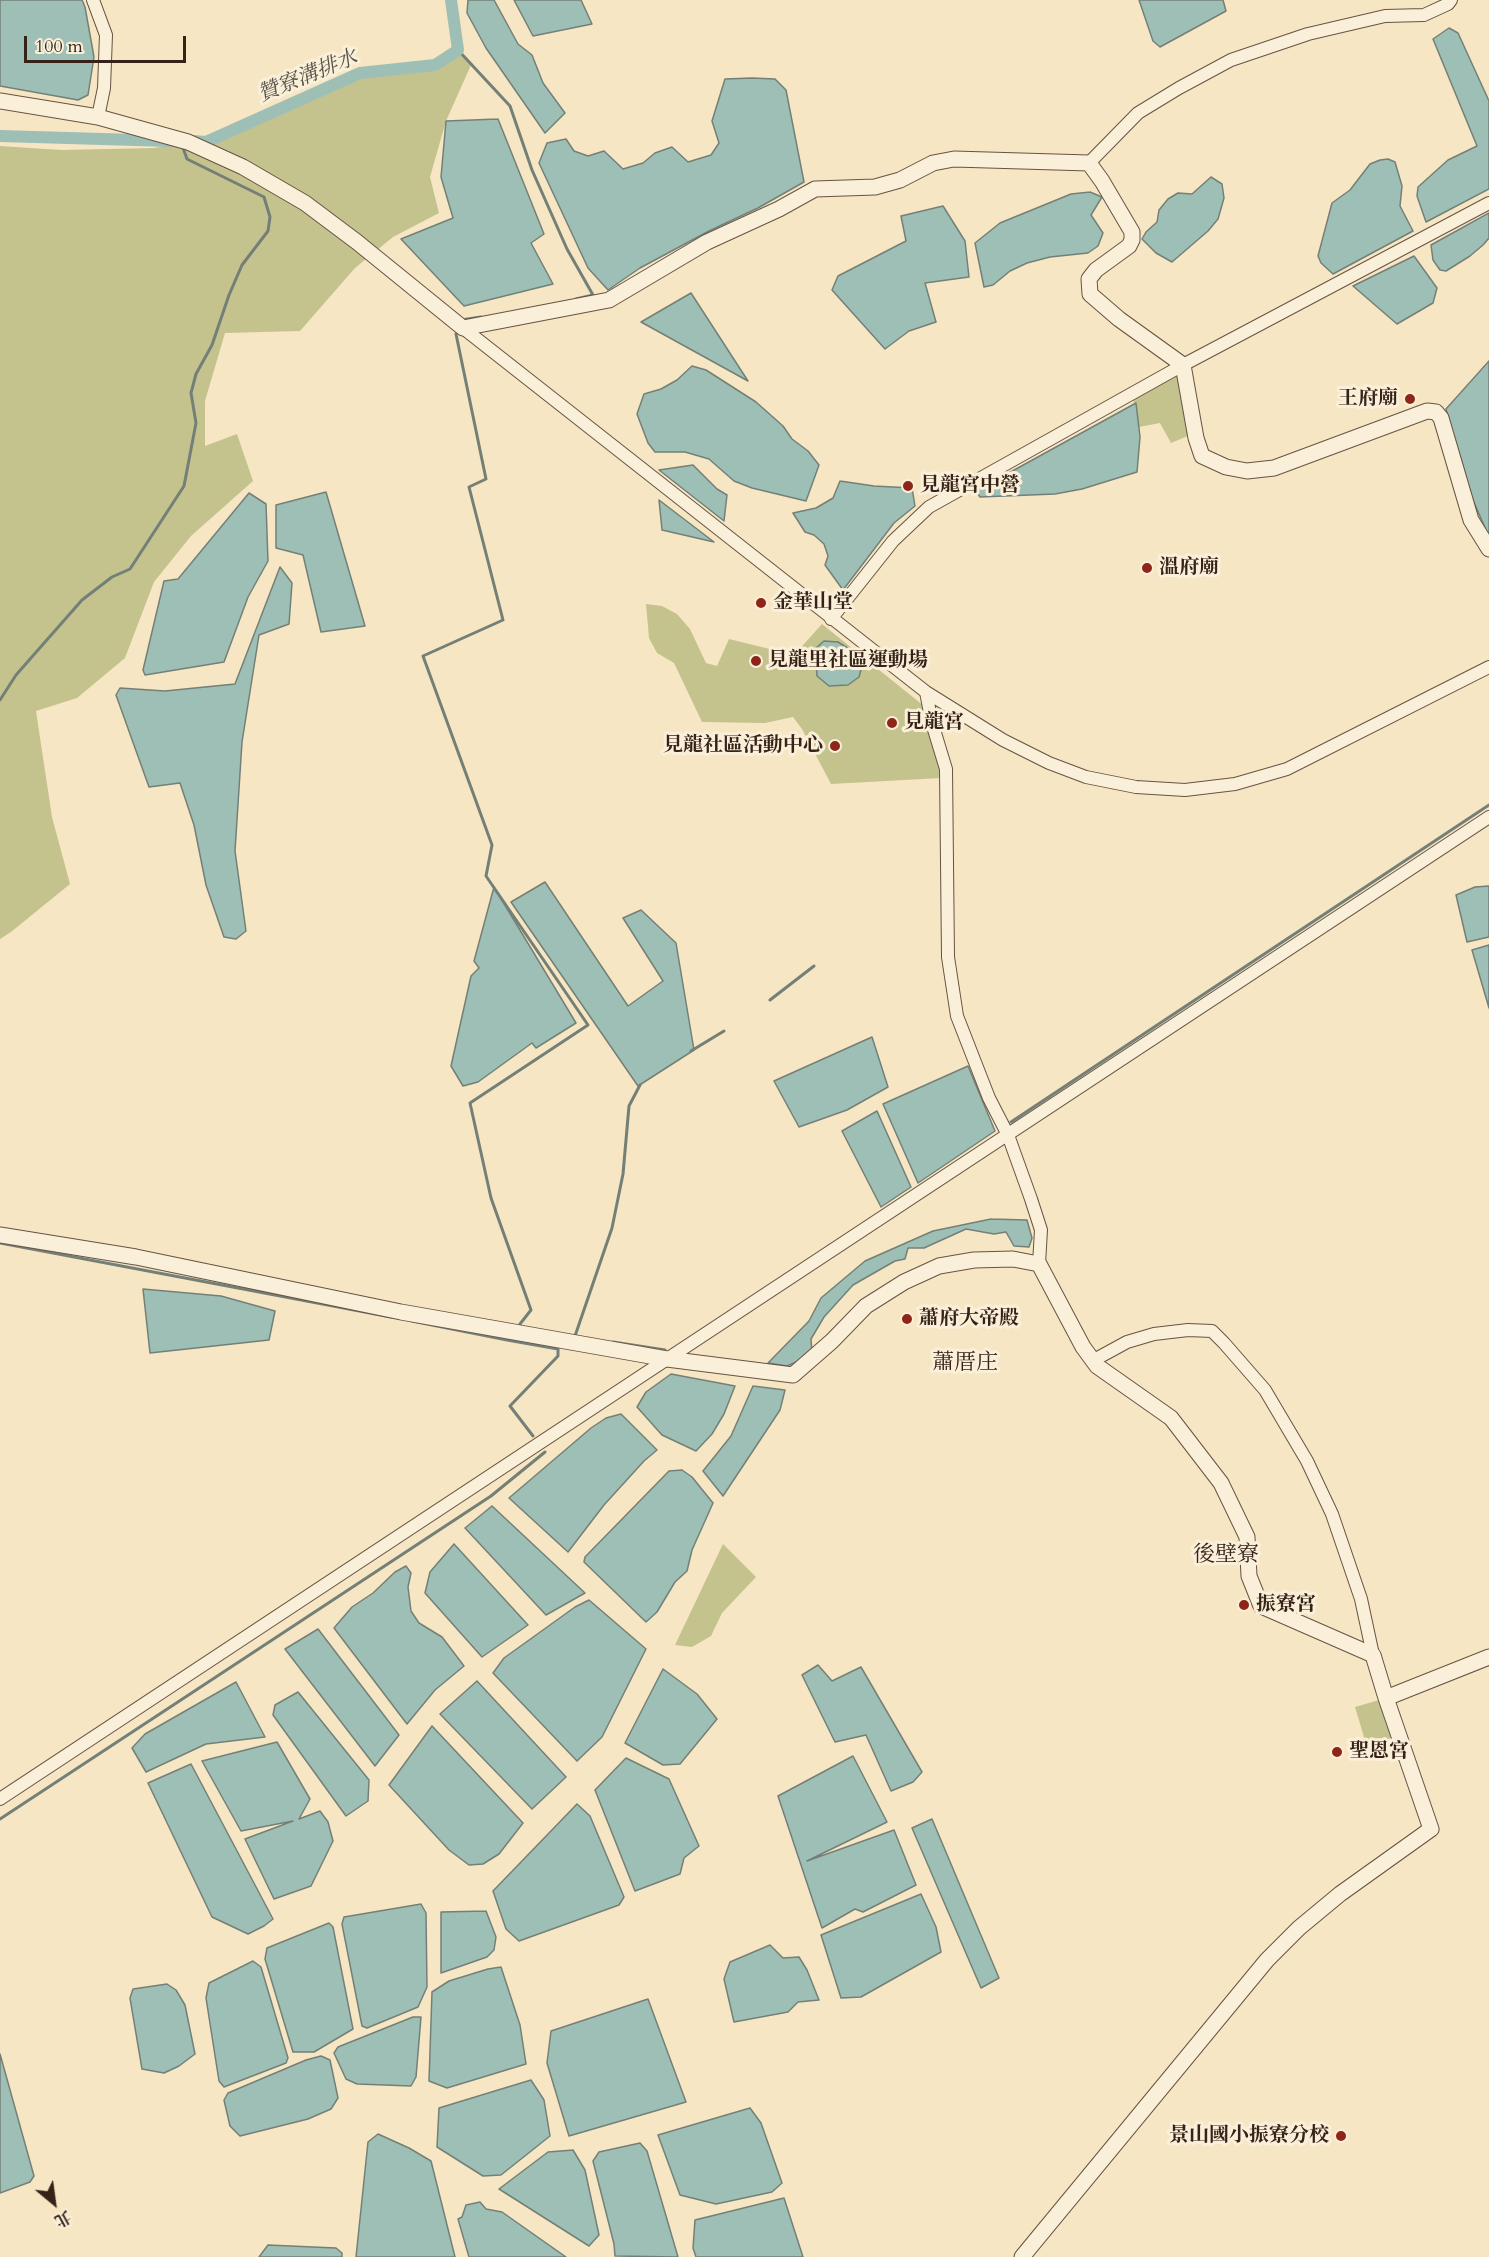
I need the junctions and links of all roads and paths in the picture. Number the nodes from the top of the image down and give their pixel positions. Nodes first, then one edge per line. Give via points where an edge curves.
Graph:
1 (93, 0) edge
2 (1451, 0) edge
3 (0, 101) edge
4 (98, 117) junction
5 (1089, 164) junction
6 (1489, 203) edge
7 (463, 328) junction
8 (1183, 365) junction
9 (1489, 549) edge
10 (831, 619) junction
11 (1489, 667) edge
12 (926, 692) junction
13 (1489, 817) edge
14 (1008, 1135) junction
15 (0, 1235) edge
16 (1039, 1264) junction
17 (667, 1359) junction
18 (1094, 1360) junction
19 (1374, 1655) junction
20 (1489, 1657) edge
21 (1386, 1698) junction
22 (0, 1799) edge
23 (1022, 2257) edge

1 - 4 street via 106,35 104,88
2 - 5 street via 1424,15 1385,16 1308,34 1231,60 1138,113
3 - 4 street
4 - 7 street via 188,141 243,167 305,204 357,242
5 - 7 street via 954,159 933,163 900,180 875,187 815,189 707,242 609,300
5 - 8 street via 1132,232 1129,246 1089,279 1090,294
6 - 8 street
7 - 10 street
8 - 9 street via 1202,456 1246,471 1274,468 1427,411 1436,412 1471,520
8 - 10 street via 929,507 893,541
10 - 12 street
11 - 12 street via 1287,769 1234,784 1185,790 1136,787 1049,763 1003,740
12 - 14 street via 946,769 948,957 957,1016
13 - 14 street
14 - 16 street via 1041,1230
14 - 17 street
15 - 17 street via 136,1257 401,1312
16 - 17 street via 1013,1259 939,1266 866,1306 794,1375
16 - 18 street via 1083,1347
17 - 22 street
18 - 19 street via 1171,1419 1221,1483 1247,1537 1249,1576 1261,1606
18 - 19 street via 1127,1342 1154,1334 1212,1331 1224,1343 1265,1390 1307,1461 1332,1514 1361,1599
19 - 21 street
20 - 21 street
21 - 23 street via 1431,1829 1340,1894 1267,1959

